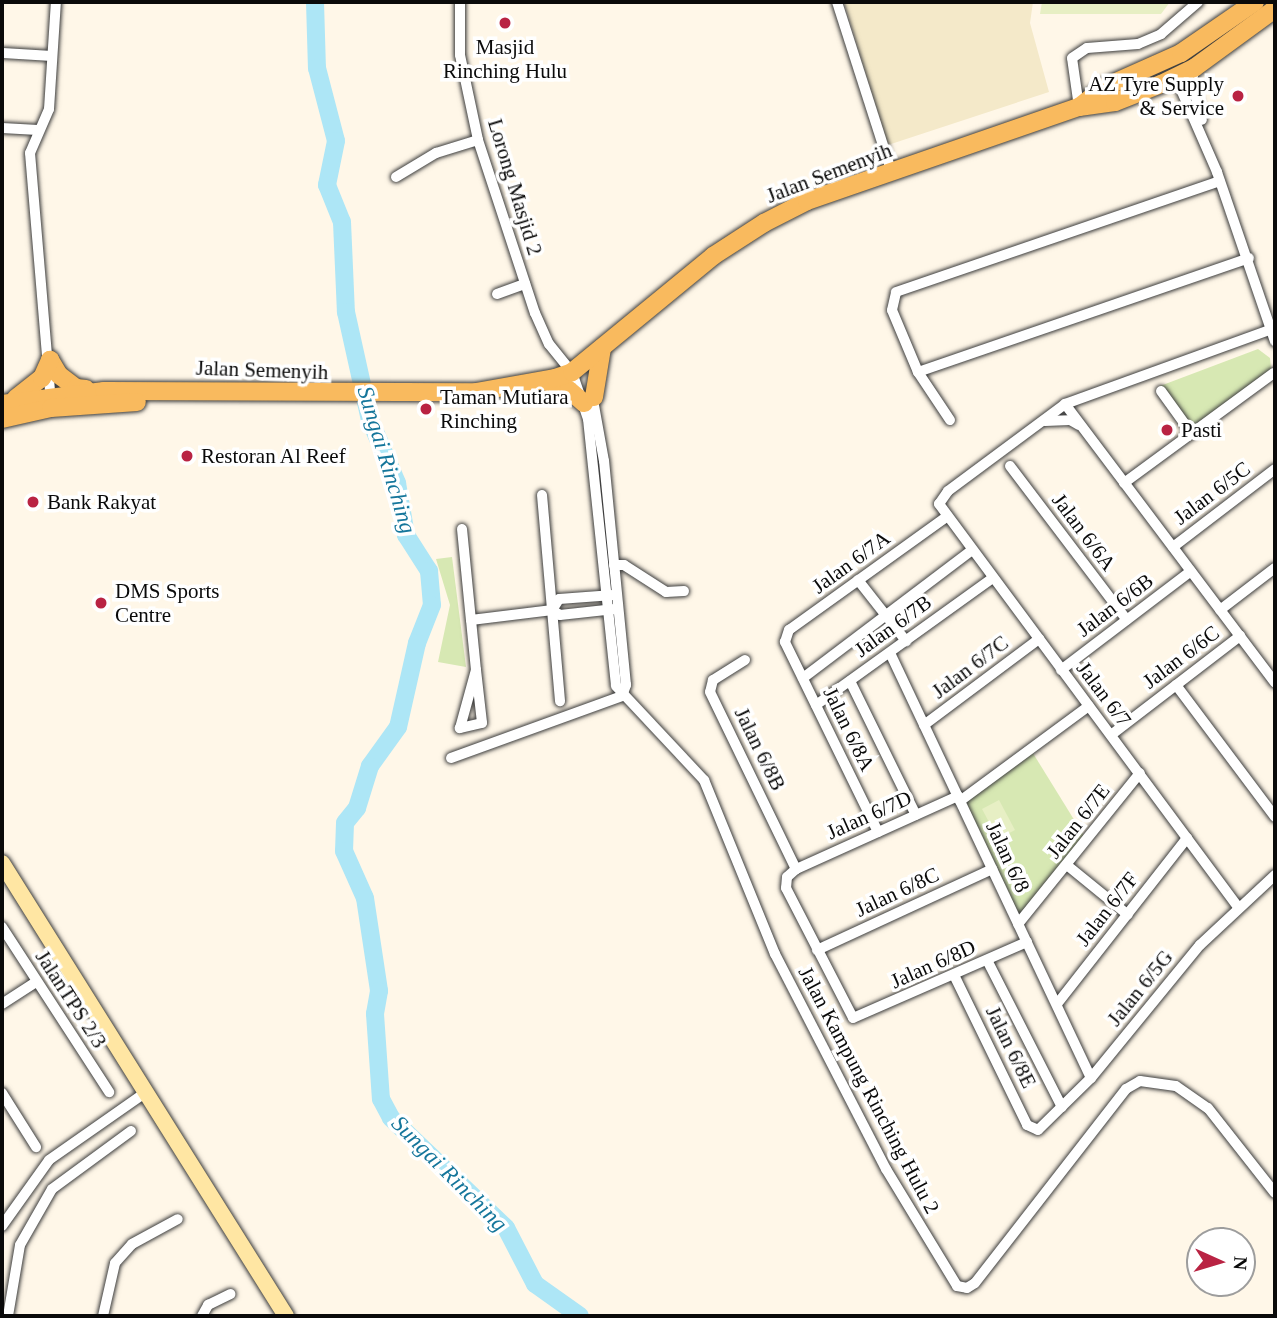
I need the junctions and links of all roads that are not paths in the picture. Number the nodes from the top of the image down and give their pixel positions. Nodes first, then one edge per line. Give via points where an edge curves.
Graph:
1 (55, 2) edge
2 (460, 2) edge
3 (837, 2) edge
4 (1198, 2) edge
5 (1255, 2) edge
6 (1275, 9) edge
7 (3, 53) edge
8 (52, 56) junction
9 (1194, 68) junction
10 (1176, 78) junction
11 (1079, 107) junction
12 (2, 128) edge
13 (38, 130) junction
14 (478, 140) junction
15 (1208, 151) junction
16 (892, 173) junction
17 (396, 177) dead end
18 (1220, 181) junction
19 (1249, 258) junction
20 (525, 284) junction
21 (497, 293) dead end
22 (1273, 329) edge
23 (621, 331) junction
24 (1239, 341) junction
25 (1275, 341) edge
26 (1275, 347) edge
27 (602, 348) junction
28 (54, 367) junction
29 (569, 369) junction
30 (918, 372) junction
31 (1274, 373) edge
32 (545, 381) junction
33 (521, 386) junction
34 (104, 390) junction
35 (1095, 391) junction
36 (1161, 391) dead end
37 (298, 394) junction
38 (589, 400) junction
39 (51, 402) junction
40 (7, 403) edge
41 (1065, 404) junction
42 (2, 419) edge
43 (950, 420) dead end
44 (1040, 422) junction
45 (1082, 427) junction
46 (1192, 434) junction
47 (1010, 466) dead end
48 (1275, 469) edge
49 (1125, 483) junction
50 (542, 495) dead end
51 (946, 517) junction
52 (462, 528) dead end
53 (1172, 547) junction
54 (972, 550) junction
55 (614, 565) junction
56 (1275, 568) edge
57 (1191, 571) junction
58 (993, 578) junction
59 (858, 580) junction
60 (684, 591) dead end
61 (612, 595) junction
62 (613, 609) junction
63 (552, 610) junction
64 (1220, 610) junction
65 (887, 615) junction
66 (471, 620) junction
67 (1127, 620) junction
68 (1240, 636) junction
69 (1039, 639) junction
70 (906, 641) junction
71 (785, 642) joint
72 (890, 653) junction
73 (745, 660) dead end
74 (1270, 666) edge
75 (477, 670) junction
76 (1061, 670) junction
77 (803, 678) junction
78 (850, 681) junction
79 (1275, 683) edge
80 (1175, 685) junction
81 (622, 696) junction
82 (560, 701) dead end
83 (816, 705) junction
84 (1089, 706) junction
85 (924, 724) junction
86 (1111, 735) junction
87 (451, 758) dead end
88 (1140, 773) junction
89 (959, 799) junction
90 (916, 815) junction
91 (1275, 817) edge
92 (878, 832) junction
93 (1187, 838) junction
94 (2, 863) edge
95 (1068, 866) junction
96 (796, 869) junction
97 (992, 869) junction
98 (1275, 875) edge
99 (1238, 907) junction
100 (1128, 915) junction
101 (1018, 924) junction
102 (2, 927) edge
103 (1027, 942) junction
104 (817, 950) junction
105 (988, 960) junction
106 (954, 975) junction
107 (36, 982) junction
108 (2, 1004) edge
109 (1057, 1004) junction
110 (1091, 1078) junction
111 (146, 1092) junction
112 (2, 1093) edge
113 (109, 1093) dead end
114 (1062, 1107) junction
115 (1038, 1130) joint
116 (131, 1131) dead end
117 (36, 1147) dead end
118 (1275, 1193) edge
119 (4, 1219) edge
120 (178, 1219) dead end
121 (231, 1294) dead end
122 (8, 1316) edge
123 (103, 1316) edge
124 (202, 1316) edge
125 (286, 1316) edge

1 - 8 street
2 - 14 street, Lorong Masjid 2 via 460,55
3 - 16 street
4 - 11 street via 1161,34 1138,44 1087,48 1072,58
5 - 11 main road, Jalan Semenyih via 1181,52 1105,87
6 - 9 main road, Jalan Semenyih
7 - 8 street
8 - 13 street via 49,109
9 - 10 main road, Jalan Semenyih
9 - 15 street via 1192,83
10 - 11 main road, Jalan Semenyih via 1115,102
10 - 15 street
11 - 16 main road, Jalan Semenyih
12 - 13 street
13 - 28 street via 30,153
14 - 17 street via 436,153
14 - 20 street, Lorong Masjid 2
15 - 18 street
16 - 23 main road, Jalan Semenyih via 807,201 764,223 713,256
18 - 19 street
18 - 30 street via 896,292 892,310
19 - 22 street
19 - 30 street
20 - 21 street
20 - 29 street, Lorong Masjid 2 via 550,344
22 - 24 street
22 - 25 street
23 - 27 main road, Jalan Semenyih
23 - 29 main road, Jalan Semenyih
24 - 26 street via 1269,342
24 - 35 street
27 - 29 main road, Jalan Semenyih
27 - 38 main road
28 - 34 main road via 76,388
28 - 39 street
28 - 40 main road
29 - 32 main road, Jalan Semenyih
29 - 33 main road, Jalan Semenyih
29 - 38 street
30 - 43 street
31 - 46 street
32 - 33 main road, Jalan Semenyih
32 - 38 main road
33 - 37 main road, Jalan Semenyih
34 - 37 main road, Jalan Semenyih
34 - 39 main road, Jalan Semenyih
35 - 41 street
35 - 45 street via 1084,403
36 - 46 street
37 - 39 main road, Jalan Semenyih via 77,405
38 - 55 street
38 - 61 street
39 - 40 main road, Jalan Semenyih
39 - 42 main road, Jalan Semenyih
41 - 44 street
41 - 45 street
44 - 45 street via 1070,420
44 - 51 street, Jalan 6/7 via 948,491 939,505
45 - 49 street
46 - 49 street
47 - 67 street, Jalan 6/6A
48 - 53 street, Jalan 6/5C
49 - 53 street
50 - 63 street
51 - 54 street, Jalan 6/7
51 - 59 street, Jalan 6/7A
52 - 66 street
53 - 57 street
54 - 58 street, Jalan 6/7
54 - 65 street
55 - 60 street via 624,565 666,592
55 - 61 street
56 - 64 street
57 - 64 street
57 - 67 street, Jalan 6/6B
58 - 69 street, Jalan 6/7
58 - 70 street, Jalan 6/7B
59 - 65 street
59 - 71 street, Jalan 6/7A via 789,630
61 - 62 street
61 - 63 street via 559,599
62 - 63 street via 560,615
62 - 81 street via 626,685
63 - 66 street
63 - 82 street
64 - 68 street
65 - 70 street
65 - 77 street
66 - 75 street
67 - 76 street, Jalan 6/6B
68 - 74 street
68 - 80 street, Jalan 6/6C
69 - 76 street, Jalan 6/7
69 - 85 street, Jalan 6/7C
70 - 72 street, Jalan 6/7B
71 - 77 street, Jalan 6/8A
72 - 78 street, Jalan 6/7B
72 - 85 street, Jalan 6/8
73 - 96 street, Jalan 6/8B via 713,680 710,692
74 - 79 street
75 - 75 street via 482,723 460,728 463,720
76 - 84 street, Jalan 6/7
77 - 83 street, Jalan 6/8A
78 - 83 street, Jalan 6/7B
78 - 90 street
80 - 86 street, Jalan 6/6C
80 - 91 street
81 - 87 street
81 - 118 street, Jalan Kampung Rinching Hulu 2 via 704,780 775,954 886,1169 957,1286 967,1288 975,1283 1125,1089 1140,1082 1176,1086 1208,1108
83 - 92 street, Jalan 6/8A
84 - 86 street, Jalan 6/7
84 - 89 street, Jalan 6/7D
85 - 89 street, Jalan 6/8
86 - 88 street, Jalan 6/7
88 - 93 street, Jalan 6/7
88 - 95 street, Jalan 6/7E
89 - 90 street, Jalan 6/7D
89 - 97 street, Jalan 6/8
90 - 92 street, Jalan 6/7D
92 - 96 street, Jalan 6/7D
93 - 99 street, Jalan 6/7
93 - 100 street, Jalan 6/7F
94 - 111 street
95 - 100 street
95 - 101 street, Jalan 6/7E
96 - 104 street via 787,877 786,888
97 - 101 street, Jalan 6/8
97 - 104 street, Jalan 6/8C
98 - 99 street, Jalan 6/5G
99 - 110 street, Jalan 6/5G via 1200,945
100 - 109 street, Jalan 6/7F
101 - 103 street, Jalan 6/8
102 - 107 street, JalanTPS 2/3
103 - 105 street, Jalan 6/8D
103 - 109 street, Jalan 6/8
104 - 106 street, Jalan 6/8D via 853,1018
105 - 106 street, Jalan 6/8D
105 - 114 street
106 - 115 street, Jalan 6/8E via 1027,1125
107 - 108 street
107 - 113 street, JalanTPS 2/3
109 - 110 street, Jalan 6/8
110 - 114 street, Jalan 6/5G
111 - 119 street via 49,1160
111 - 125 street
112 - 117 street
114 - 115 street, Jalan 6/5G
116 - 122 street via 74,1169 52,1189 32,1219 14,1267
120 - 123 street via 132,1244 116,1263
121 - 124 street via 208,1305

